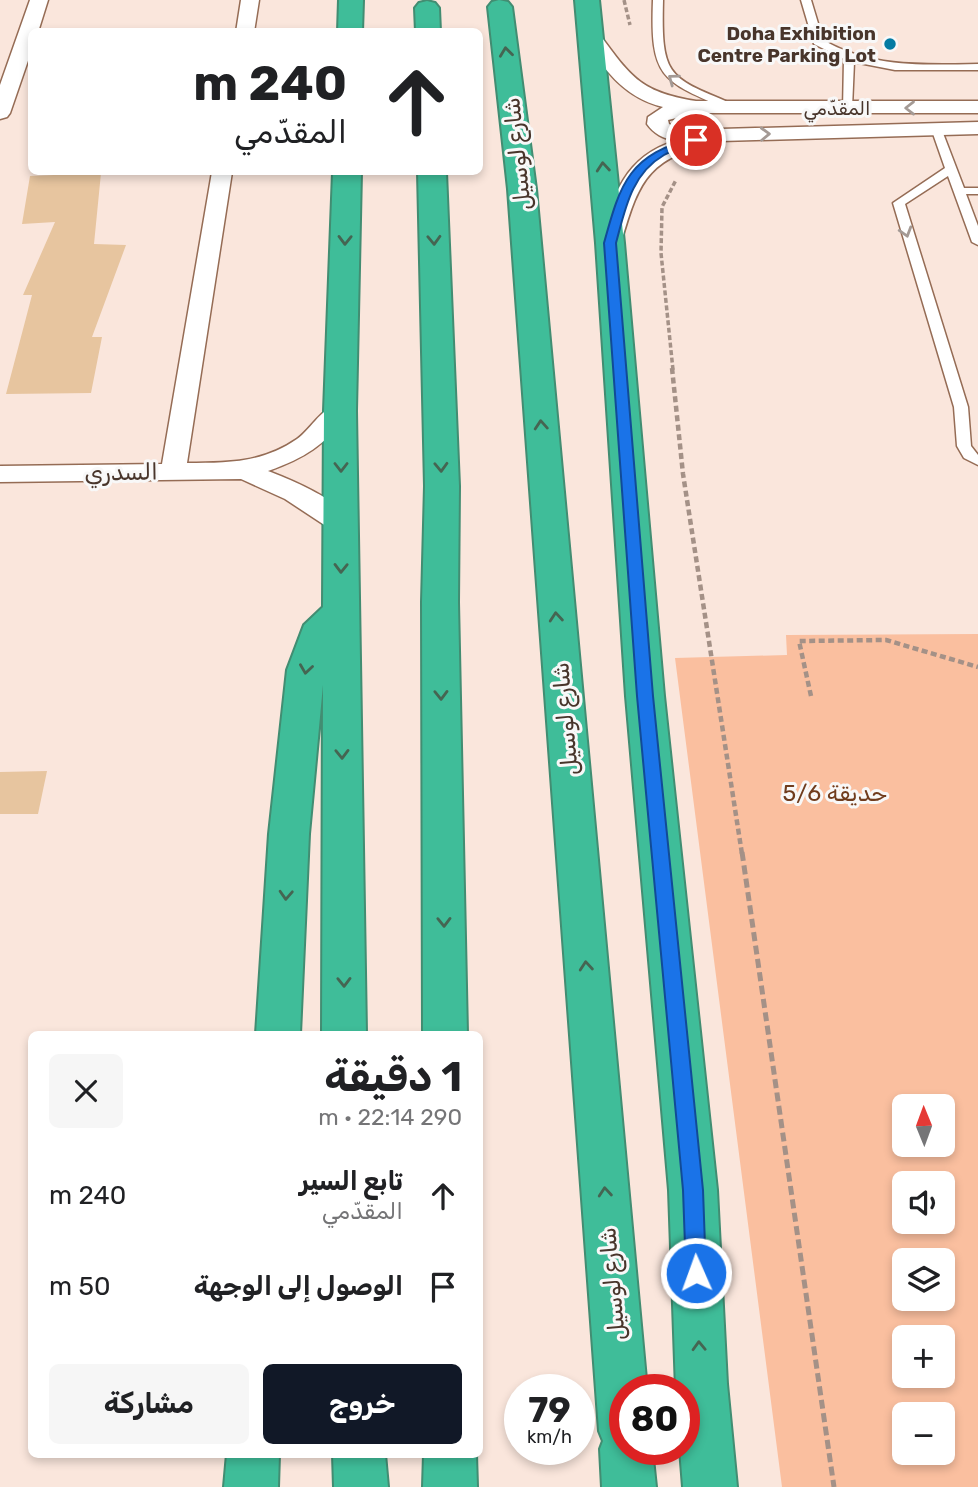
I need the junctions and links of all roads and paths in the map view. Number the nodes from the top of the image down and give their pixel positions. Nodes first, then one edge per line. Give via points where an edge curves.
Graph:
1 (39, 0) edge
2 (250, 0) edge
3 (351, 0) edge
4 (587, 0) edge
5 (624, 0) edge
6 (658, 0) edge
7 (806, 0) edge
8 (500, 7) dead end
9 (566, 26) dead end
10 (29, 28) edge
11 (246, 28) edge
12 (350, 28) edge
13 (28, 32) edge
14 (590, 35) junction
15 (849, 58) junction
16 (978, 67) edge
17 (636, 89) junction
18 (696, 107) junction
19 (978, 107) edge
20 (734, 108) junction
21 (846, 108) junction
22 (0, 113) edge
23 (598, 121) junction
24 (936, 128) junction
25 (978, 128) edge
26 (721, 135) junction
27 (660, 152) junction
28 (951, 169) junction
29 (222, 175) edge
30 (346, 175) edge
31 (432, 175) edge
32 (959, 191) junction
33 (978, 191) edge
34 (978, 242) edge
35 (610, 243) junction
36 (340, 411) junction
37 (978, 461) edge
38 (243, 471) junction
39 (173, 472) junction
40 (0, 474) edge
41 (341, 524) junction
42 (340, 613) junction
43 (978, 667) edge
44 (811, 696) dead end
45 (278, 1031) edge
46 (345, 1031) edge
47 (445, 1031) edge
48 (620, 1374) edge
49 (253, 1458) edge
50 (359, 1458) edge
51 (450, 1458) edge
52 (627, 1465) edge
53 (251, 1487) edge
54 (361, 1487) edge
55 (450, 1487) edge
56 (629, 1487) edge
57 (710, 1487) edge
58 (834, 1487) edge

1 - 10 street
2 - 11 street
3 - 12 highway
4 - 14 highway
5 - 17 path via 644,83
20 -> 6 lane via 664,73 656,47
7 - 15 lane via 818,42
48 -> 8 highway, شارع لوسيل via 522,189
9 - 23 highway via 573,65
13 - 22 street
14 - 17 street, المقدّمي via 616,71
14 - 23 highway
15 - 16 lane via 888,69
15 - 21 lane
17 - 18 street, المقدّمي
18 - 20 street, المقدّمي
18 - 26 street, المقدّمي via 667,112 658,117 657,124 678,136
19 -> 21 street, المقدّمي
20 - 21 street, المقدّمي
35 -> 23 highway
24 - 25 street, المقدّمي
26 -> 24 street, المقدّمي
24 - 28 lane
26 - 27 street, المقدّمي
27 - 35 street, المقدّمي via 638,171 622,197
27 - 58 path via 682,166 662,207 661,253 683,474
28 - 32 lane
28 -> 37 lane via 899,203 961,407 964,446
29 - 39 street
30 -> 36 highway
31 -> 47 highway via 442,486
32 - 33 lane
32 - 34 lane
57 -> 35 highway via 693,1190 645,696
36 - 38 street, السدري via 308,443
36 -> 41 highway
38 - 39 street, السدري
38 - 41 street, السدري via 318,504
39 - 40 street, السدري
41 -> 42 highway
42 -> 45 highway via 317,634 306,670 289,834
42 -> 46 highway
43 - 44 path via 886,640 799,641
49 - 53 highway
50 - 54 highway
51 - 55 highway
52 - 56 highway

